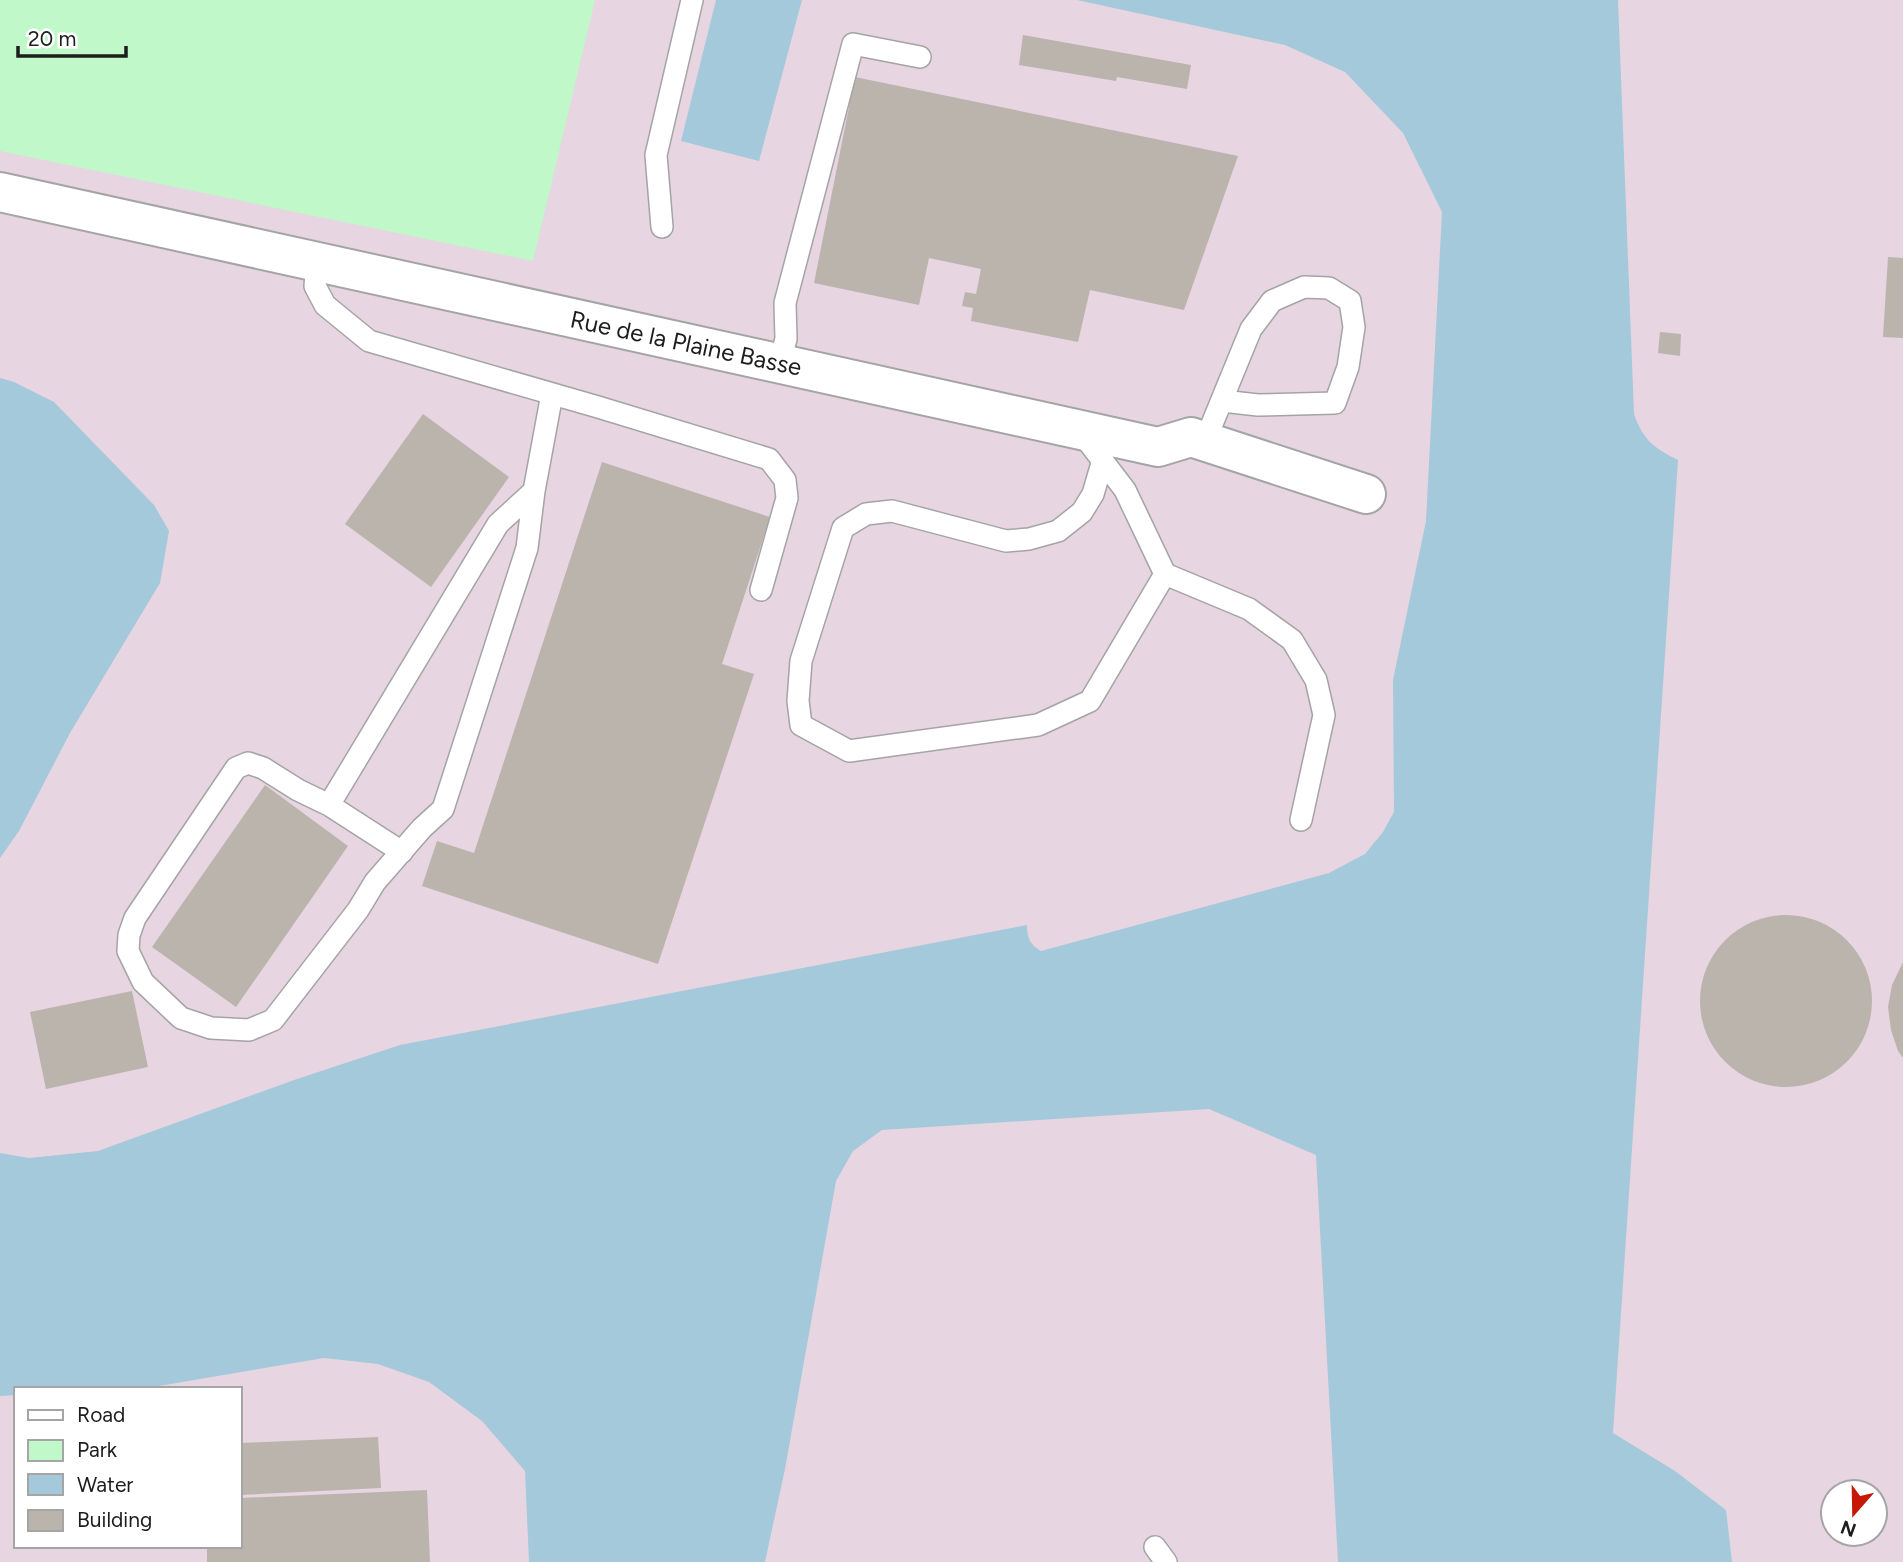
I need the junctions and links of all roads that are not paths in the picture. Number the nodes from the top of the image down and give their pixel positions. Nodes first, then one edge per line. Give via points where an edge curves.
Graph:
1 (692, 0) edge
2 (920, 58) dead end
3 (0, 192) edge
4 (662, 227) dead end
5 (317, 262) junction
6 (779, 364) junction
7 (552, 394) junction
8 (1222, 401) junction
9 (1079, 430) junction
10 (1205, 441) junction
11 (1102, 460) junction
12 (534, 491) junction
13 (1367, 494) dead end
14 (1164, 574) junction
15 (761, 590) dead end
16 (329, 805) junction
17 (1301, 820) dead end
18 (402, 852) junction

1 - 4 lane via 656,155
2 - 6 lane via 853,44 785,303 786,339
3 - 5 street, Rue de la Plaine Basse
5 - 6 street, Rue de la Plaine Basse
5 - 7 lane via 315,286 325,305 369,341
6 - 9 street, Rue de la Plaine Basse
7 - 12 lane
7 - 15 lane via 769,459 786,480 787,498
8 - 8 lane via 1251,329 1272,301 1304,287 1329,288 1350,301 1354,327 1348,367 1335,403
8 - 10 lane
9 - 10 street, Rue de la Plaine Basse via 1158,447 1191,436
9 - 11 lane
10 - 13 street, Rue de la Plaine Basse
11 - 14 lane via 1125,489
11 - 14 lane via 1093,494 1082,512 1058,531 1039,537 1006,541 892,511 866,514 843,528 801,662 801,725 849,751 1038,725 1090,701
12 - 16 lane via 498,524
12 - 18 lane via 527,548 443,809
14 - 17 lane via 1250,609 1292,640 1317,680 1324,715
16 - 18 lane
16 - 18 lane via 263,768 248,763 236,768 135,918 129,935 128,951 143,982 181,1018 211,1028 249,1030 273,1020

